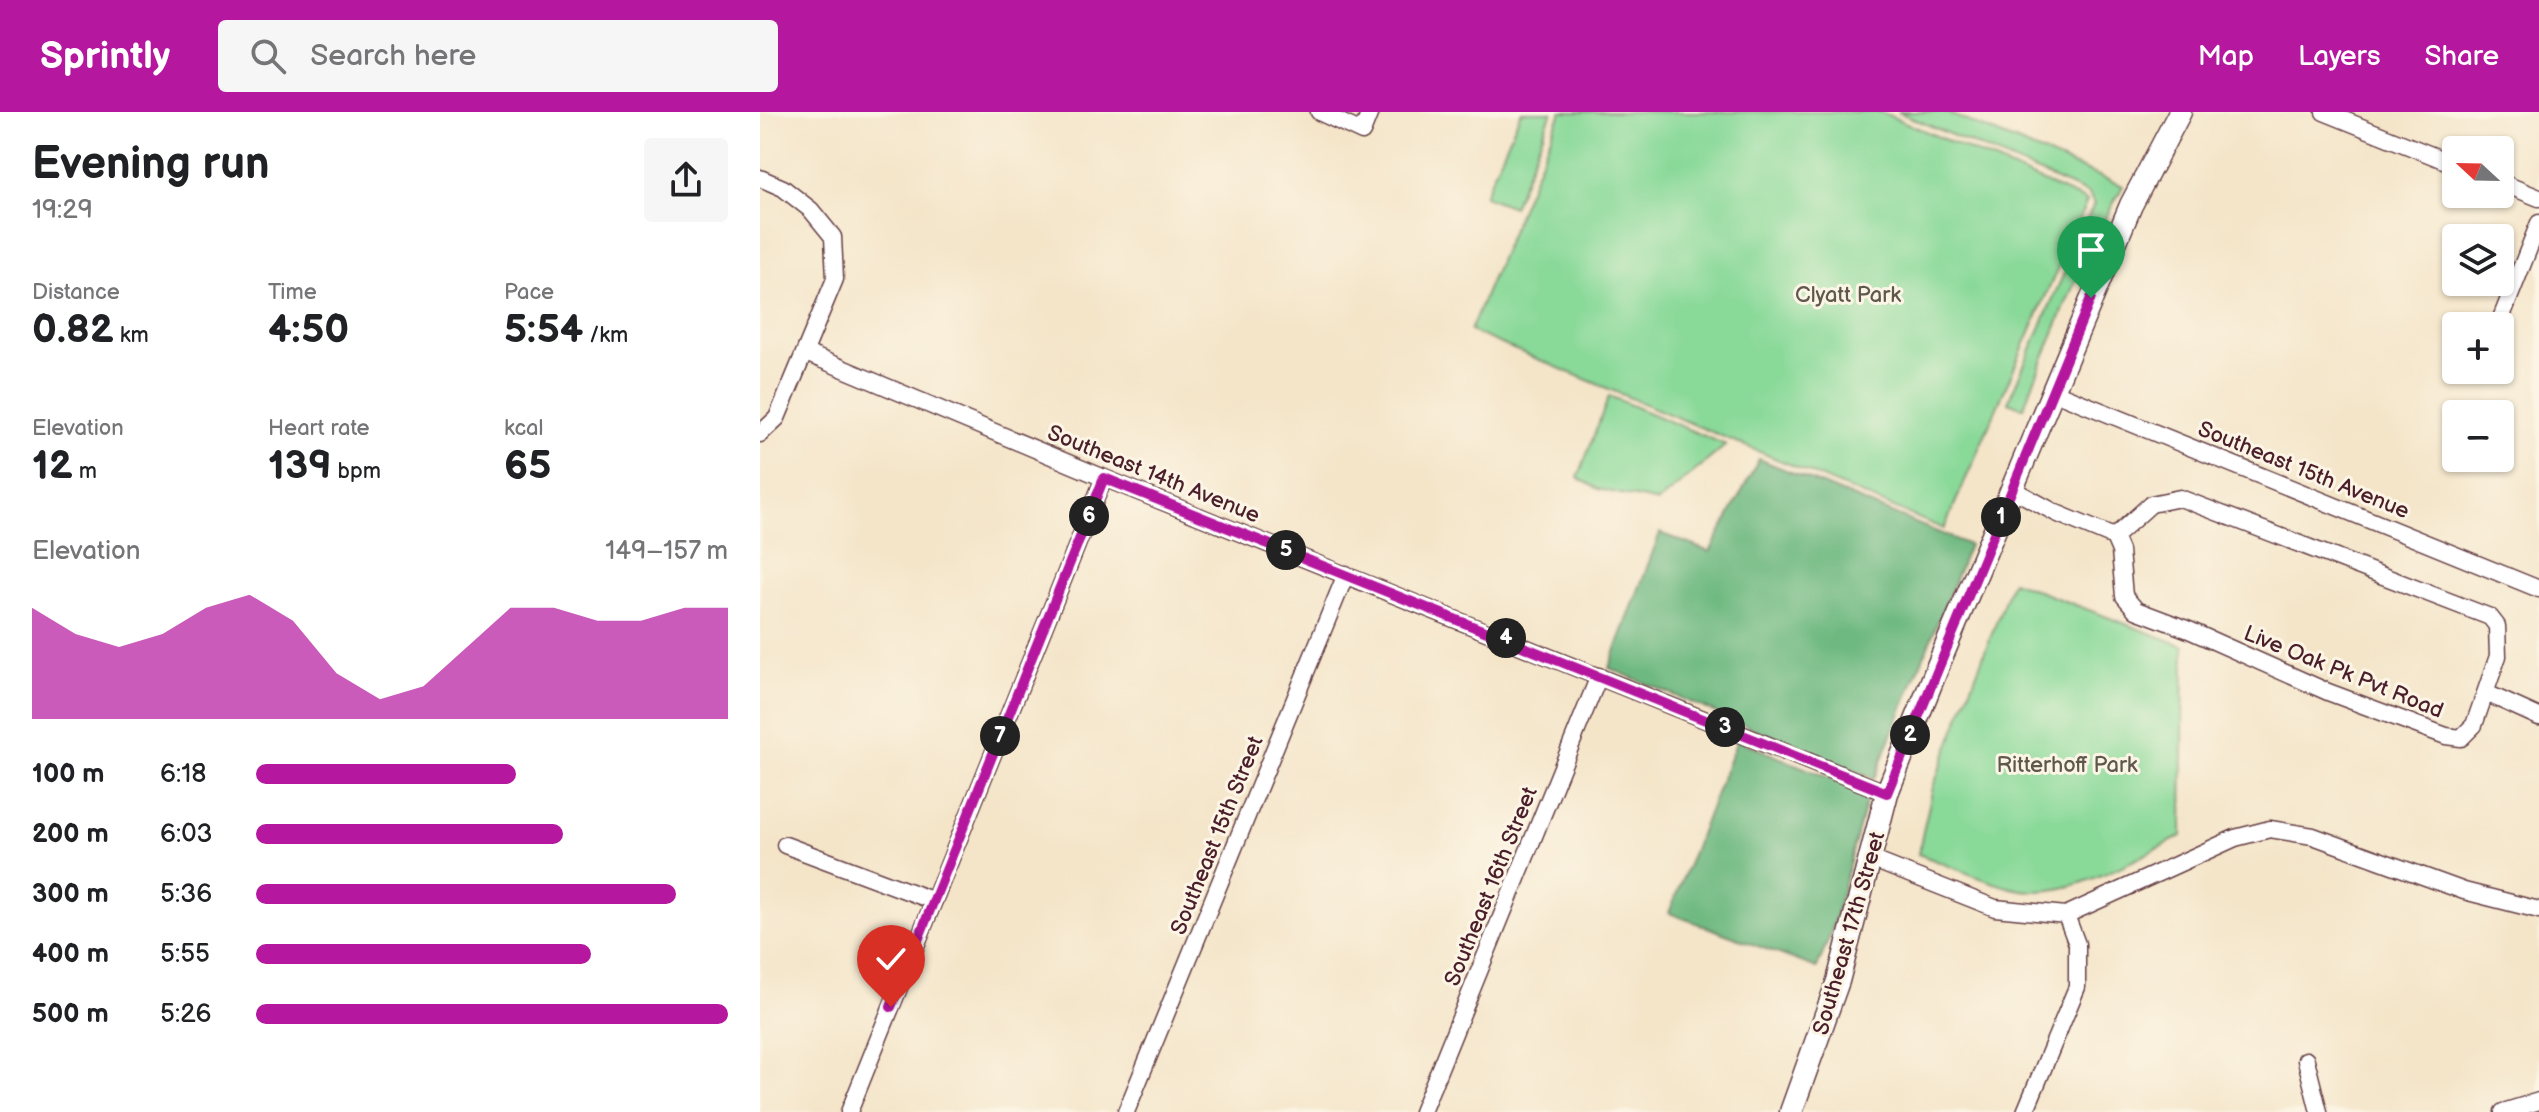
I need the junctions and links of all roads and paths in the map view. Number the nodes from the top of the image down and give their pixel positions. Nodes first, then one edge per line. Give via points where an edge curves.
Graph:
1 (1319, 112) edge
2 (1370, 112) edge
3 (2163, 112) edge
4 (2180, 112) edge
5 (2324, 112) edge
6 (2442, 159) edge
7 (760, 178) edge
8 (2144, 178) junction
9 (2514, 188) edge
10 (2539, 198) edge
11 (2539, 223) edge
12 (2504, 312) edge
13 (806, 353) junction
14 (2052, 391) junction
15 (760, 434) edge
16 (1104, 478) junction
17 (2012, 489) junction
18 (2114, 537) junction
19 (1346, 574) junction
20 (2539, 589) edge
21 (1599, 676) junction
22 (2486, 693) junction
23 (2539, 717) edge
24 (1887, 793) junction
25 (785, 845) dead end
26 (1871, 859) junction
27 (934, 901) junction
28 (2539, 910) edge
29 (2066, 915) junction
30 (2306, 1060) dead end
31 (2539, 1101) edge
32 (849, 1112) edge
33 (1126, 1112) edge
34 (1422, 1112) edge
35 (1791, 1112) edge
36 (2025, 1112) edge
37 (2319, 1112) edge
38 (2503, 1112) edge

1 - 2 street via 1362,132
3 - 8 main road, Southeast 17th Street
4 - 8 main road, Southeast 17th Street
5 - 6 street
7 - 13 street via 811,210 833,237 835,279
8 - 14 main road, Southeast 17th Street
9 - 10 street
11 - 12 street
13 - 15 street via 777,418
13 - 16 street, Southeast 14th Avenue
14 - 17 main road, Southeast 17th Street
14 - 20 street, Southeast 15th Avenue
16 - 19 street, Southeast 14th Avenue
16 - 27 street
17 - 18 street
17 - 24 main road, Southeast 17th Street
18 - 22 street, Live Oak Pk Pvt Road via 2124,596 2136,610 2328,692 2461,738 2474,725
18 - 22 street, Live Oak Pk Pvt Road via 2151,504 2180,498 2490,617 2497,626 2498,656
19 - 21 street, Southeast 14th Avenue
19 - 33 street, Southeast 15th Street
21 - 24 street, Southeast 14th Avenue
21 - 34 street, Southeast 16th Street
22 - 23 street
24 - 26 main road, Southeast 17th Street
25 - 27 street
26 - 29 street via 1995,908
26 - 35 main road, Southeast 17th Street via 1838,981
27 - 32 street
28 - 29 street via 2464,891 2313,836 2270,829 2235,838
29 - 36 street via 2077,944 2077,987
30 - 37 street
31 - 38 street

